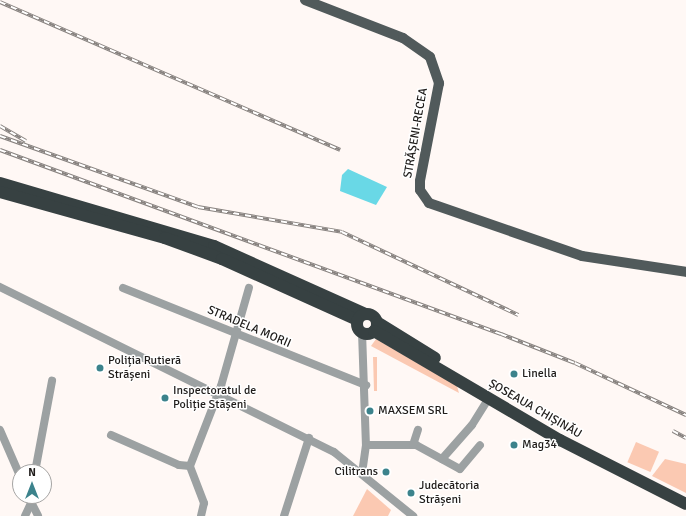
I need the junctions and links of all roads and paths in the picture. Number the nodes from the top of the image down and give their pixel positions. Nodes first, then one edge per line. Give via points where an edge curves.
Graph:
1 (305, 0) edge
2 (0, 183) edge
3 (0, 192) edge
4 (686, 272) edge
5 (0, 287) edge
6 (123, 288) dead end
7 (249, 288) dead end
8 (361, 317) junction
9 (376, 326) junction
10 (362, 332) junction
11 (235, 335) junction
12 (52, 381) dead end
13 (366, 385) junction
14 (216, 395) junction
15 (488, 398) junction
16 (0, 430) edge
17 (418, 430) dead end
18 (112, 435) dead end
19 (309, 438) junction
20 (366, 445) junction
21 (412, 445) junction
22 (480, 445) dead end
23 (442, 459) junction
24 (15, 464) edge
25 (36, 464) edge
26 (190, 466) junction
27 (362, 474) junction
28 (686, 496) edge
29 (28, 504) edge
30 (31, 504) edge
31 (686, 504) edge
32 (25, 516) edge
33 (38, 516) edge
34 (201, 516) edge
35 (284, 516) edge
36 (413, 516) edge

1 - 4 main road, STRĂȘENI-RECEA via 403,38 430,57 438,83 420,181 420,190 429,203 582,256
2 - 8 highway via 207,244 340,302
3 - 8 highway via 165,238 222,258
5 - 14 street
6 - 11 street, STRADELA MORII
7 - 11 street
8 - 9 highway via 371,314
8 - 10 highway
9 - 10 highway
9 - 15 highway, ȘOSEAUA CHIȘINĂU
9 - 28 highway via 534,418
10 - 13 street
11 - 13 street, STRADELA MORII
11 - 14 street
12 - 25 street
13 - 20 street
14 - 19 street
14 - 26 street
15 - 23 street via 472,425
15 - 31 highway, ȘOSEAUA CHIȘINĂU via 606,464
16 - 24 street
17 - 21 street
18 - 26 street via 179,465
19 - 27 street
19 - 35 street
20 - 21 street
20 - 27 street
21 - 23 street
22 - 23 street via 460,469
26 - 34 street via 204,503
27 - 36 street
29 - 32 street
30 - 33 street

